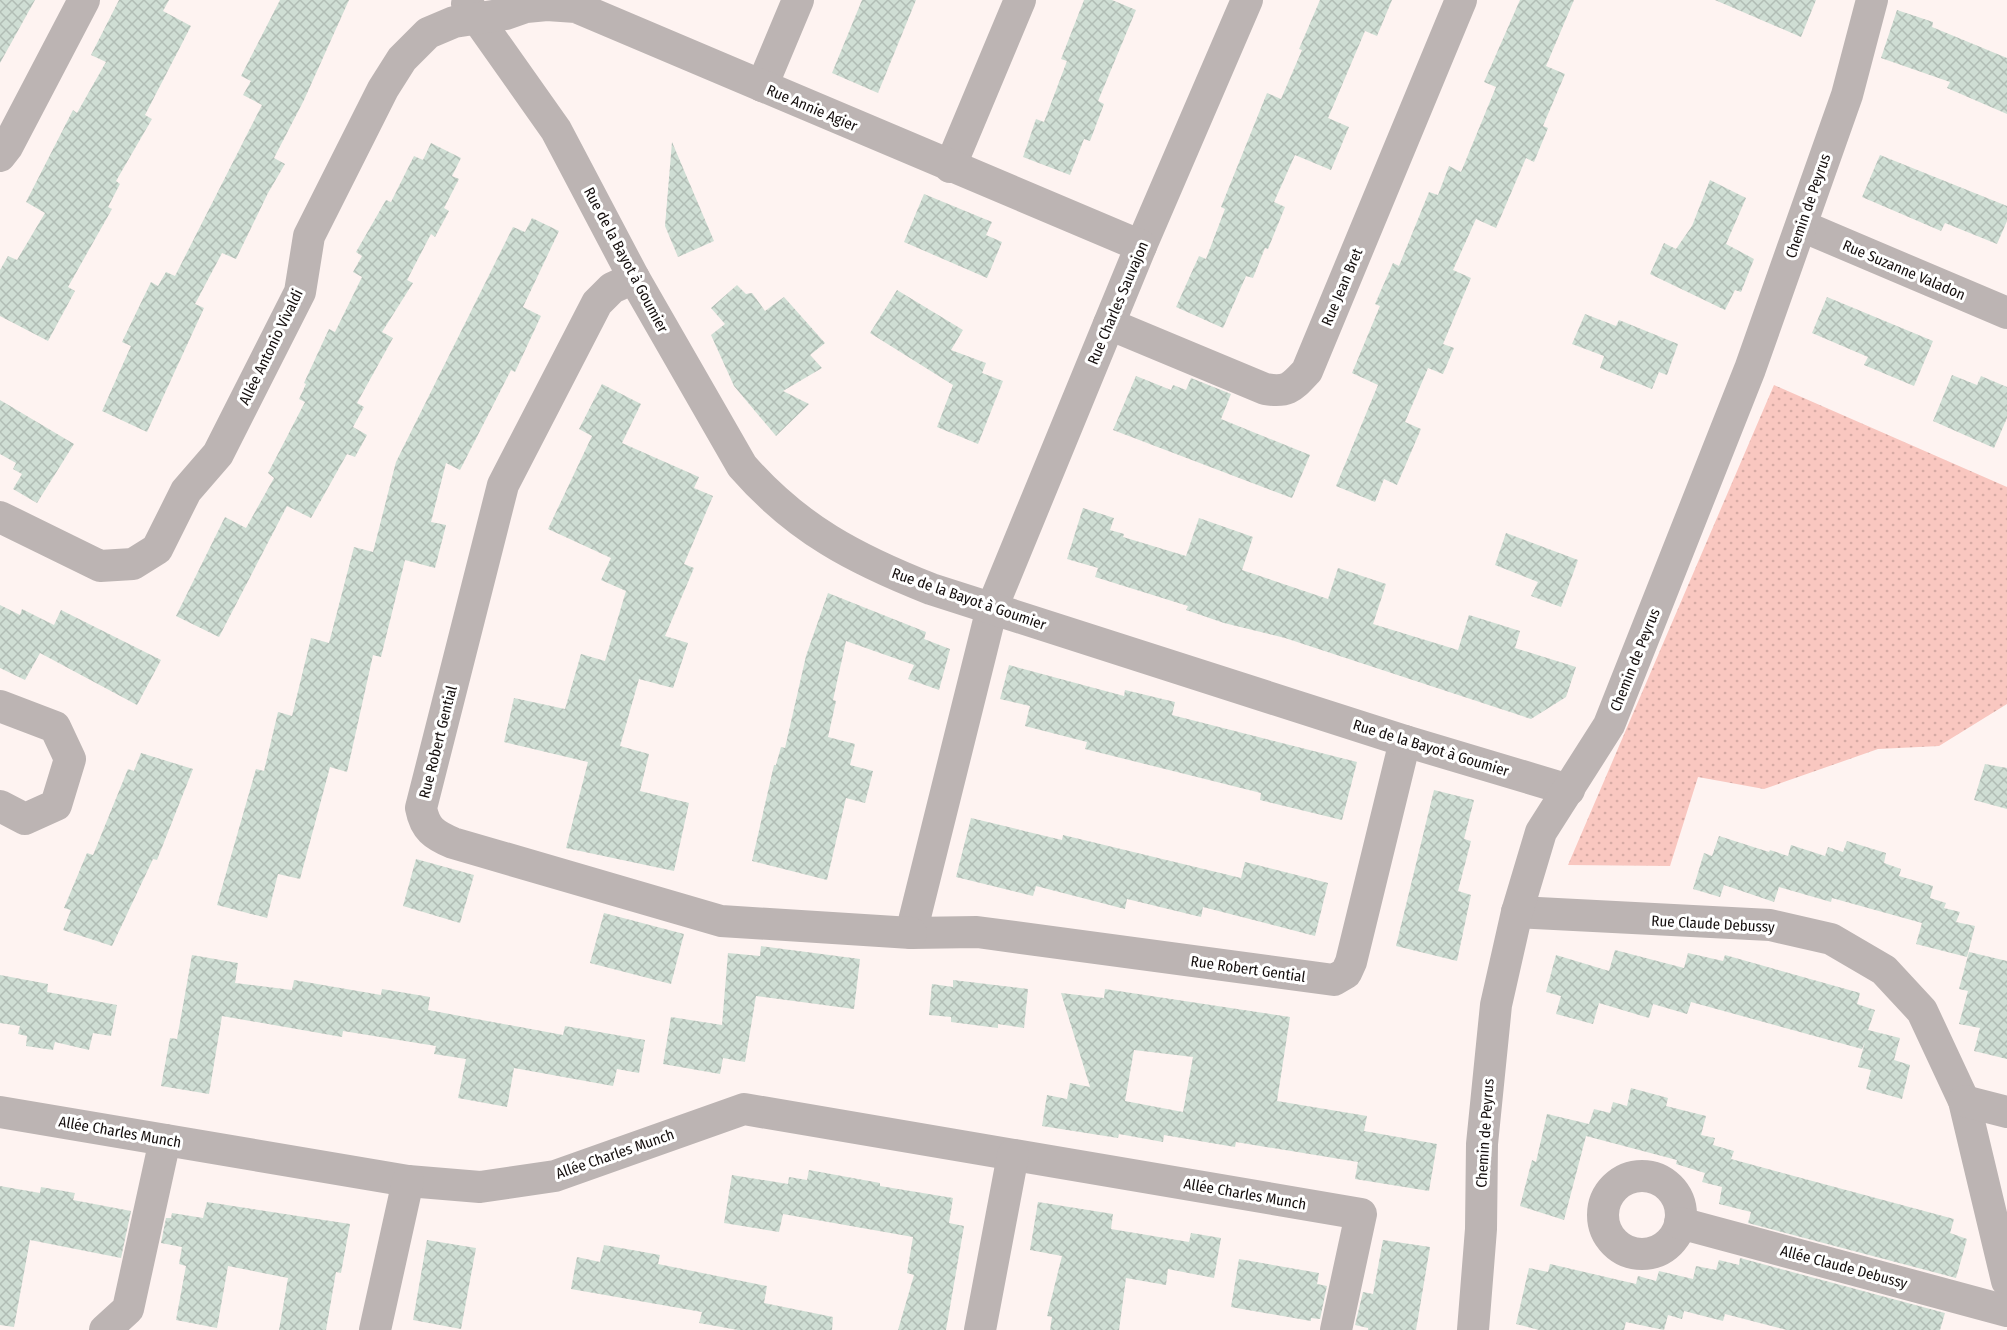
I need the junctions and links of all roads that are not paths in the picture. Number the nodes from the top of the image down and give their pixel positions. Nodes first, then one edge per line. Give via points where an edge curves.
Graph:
1 (84, 0) edge
2 (798, 0) edge
3 (1020, 0) edge
4 (1247, 0) edge
5 (1461, 0) edge
6 (1872, 0) edge
7 (577, 4) edge
8 (471, 9) edge
9 (762, 86) junction
10 (0, 156) edge
11 (950, 167) junction
12 (1802, 226) junction
13 (1141, 246) junction
14 (634, 278) junction
15 (2007, 313) edge
16 (1109, 324) junction
17 (0, 517) edge
18 (992, 608) junction
19 (0, 706) edge
20 (1405, 741) junction
21 (1569, 790) junction
22 (0, 806) edge
23 (1517, 912) junction
24 (910, 933) junction
25 (1964, 1101) junction
26 (0, 1112) edge
27 (2007, 1112) edge
28 (165, 1140) junction
29 (1013, 1155) junction
30 (408, 1181) junction
31 (1680, 1223) dead end
32 (2007, 1281) edge
33 (2007, 1311) edge
34 (105, 1330) edge
35 (375, 1330) edge
36 (980, 1330) edge
37 (1336, 1330) edge
38 (1473, 1330) edge

1 - 10 street
2 - 9 street
3 - 11 street
4 - 13 street, Rue Charles Sauvajon
5 - 16 street, Rue Jean Bret via 1307,371 1294,385 1282,392 1265,389
6 - 12 street, Chemin de Peyrus via 1846,95
7 - 8 street, Rue Annie Agier via 526,7 506,14
7 - 9 street, Rue Annie Agier
8 - 14 street, Rue de la Bayot à Goumier via 556,130
8 - 17 street, Allée Antonio Vivaldi via 454,22 428,33 402,58 383,89 309,236 300,292 218,454 186,490 157,549 133,564 100,566
9 - 11 street, Rue Annie Agier
11 - 13 street, Rue Annie Agier
12 - 15 street, Rue Suzanne Valadon
12 - 21 street, Chemin de Peyrus via 1750,369 1609,725
13 - 16 street, Rue Charles Sauvajon
14 - 18 street, Rue de la Bayot à Goumier via 736,457 765,492 831,544 882,570
14 - 24 street, Rue Robert Gential via 612,288 597,303 503,485 421,808 423,822 433,835 453,843 721,921
16 - 18 street, Rue Charles Sauvajon
18 - 20 street, Rue de la Bayot à Goumier
18 - 24 street
19 - 22 street via 55,728 70,759 56,805 25,819
20 - 21 street, Rue de la Bayot à Goumier
20 - 24 street, Rue Robert Gential via 1351,962 1346,973 1334,980 977,932
21 - 23 street, Chemin de Peyrus via 1541,832
23 - 25 street, Rue Claude Debussy via 1770,925 1831,939 1884,969 1922,1011
23 - 38 street, Chemin de Peyrus via 1496,1005 1482,1144 1481,1229
25 - 27 street
25 - 32 street, Rue Claude Debussy
26 - 28 street, Allée Charles Munch
28 - 30 street, Allée Charles Munch
28 - 34 street via 128,1309
29 - 30 street, Allée Charles Munch via 744,1108 555,1176 480,1187
29 - 36 street
29 - 37 street, Allée Charles Munch via 1361,1214
30 - 35 street
31 - 33 street, Allée Claude Debussy

